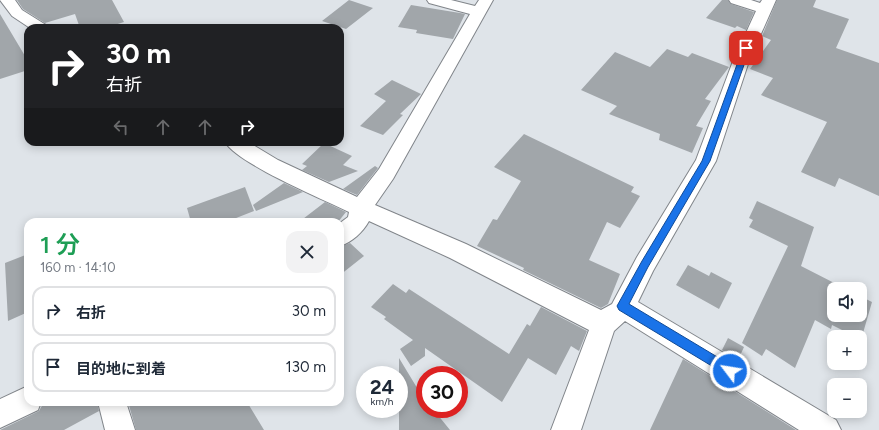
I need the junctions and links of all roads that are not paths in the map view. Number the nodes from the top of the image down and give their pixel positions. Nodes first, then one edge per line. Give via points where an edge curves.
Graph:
1 (7, 0) edge
2 (434, 0) edge
3 (736, 0) edge
4 (766, 5) edge
5 (483, 6) edge
6 (35, 24) edge
7 (240, 146) edge
8 (361, 208) junction
9 (344, 233) edge
10 (613, 315) junction
11 (24, 402) edge
12 (113, 406) edge
13 (0, 414) edge
14 (120, 430) edge
15 (566, 430) edge
16 (826, 430) edge

1 - 6 street via 17,13
2 - 5 street
3 - 4 street
4 - 10 street via 741,61 706,161
5 - 8 street via 386,174
7 - 8 street via 271,165
8 - 9 street via 358,221
8 - 10 street
10 - 15 street
10 - 16 street
11 - 13 street
12 - 14 street

